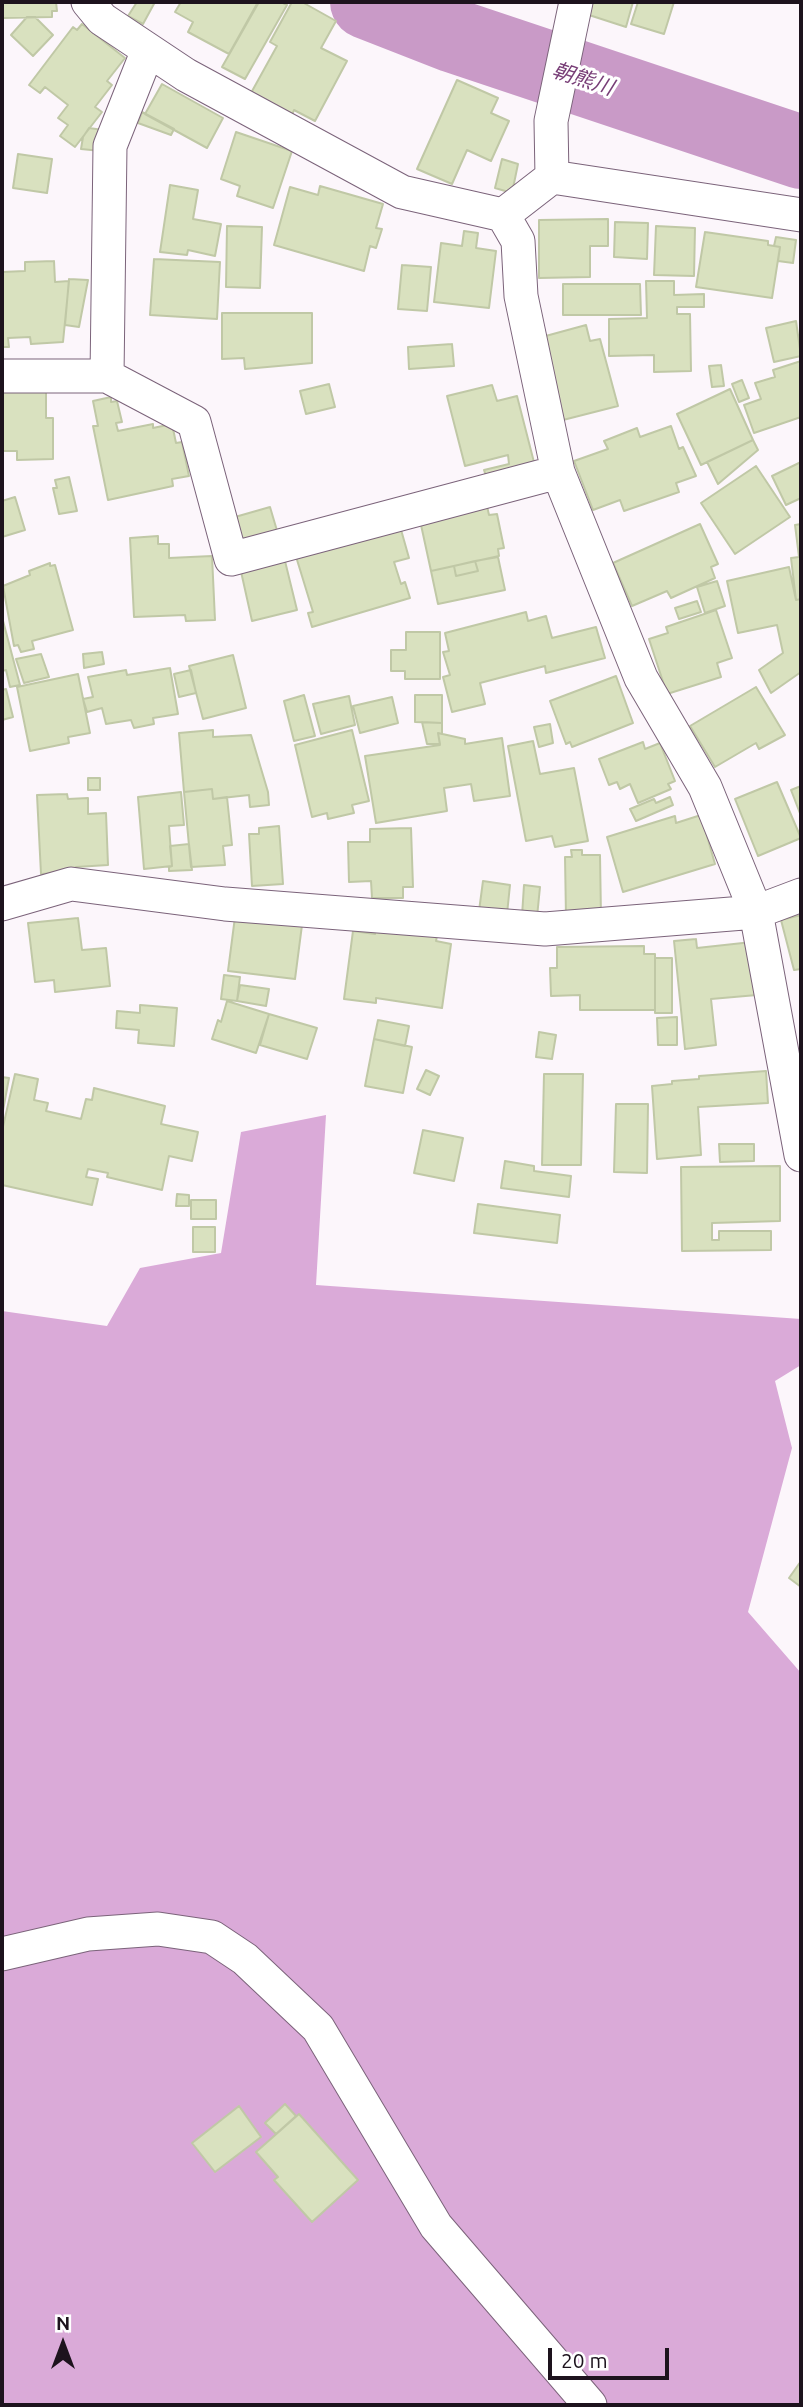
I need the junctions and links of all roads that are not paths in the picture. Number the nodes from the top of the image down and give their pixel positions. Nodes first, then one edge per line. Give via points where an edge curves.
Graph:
1 (88, 2) edge
2 (573, 9) edge
3 (148, 50) junction
4 (552, 177) junction
5 (503, 215) junction
6 (801, 215) edge
7 (2, 376) edge
8 (107, 376) junction
9 (558, 472) junction
10 (801, 895) edge
11 (2, 904) edge
12 (755, 912) junction
13 (801, 1155) edge
14 (2, 1954) edge
15 (590, 2405) edge

1 - 3 street via 102,19
2 - 4 street via 551,121
3 - 5 street via 402,192
3 - 8 street via 110,146
4 - 5 street
4 - 6 street
5 - 9 street via 518,241 521,296
7 - 8 street
8 - 9 street via 194,422 231,559
9 - 12 street via 640,678 705,787
10 - 12 street
11 - 12 street via 71,884 225,904 545,929
12 - 13 street
14 - 15 street via 88,1934 158,1929 212,1937 245,1959 318,2028 436,2226

